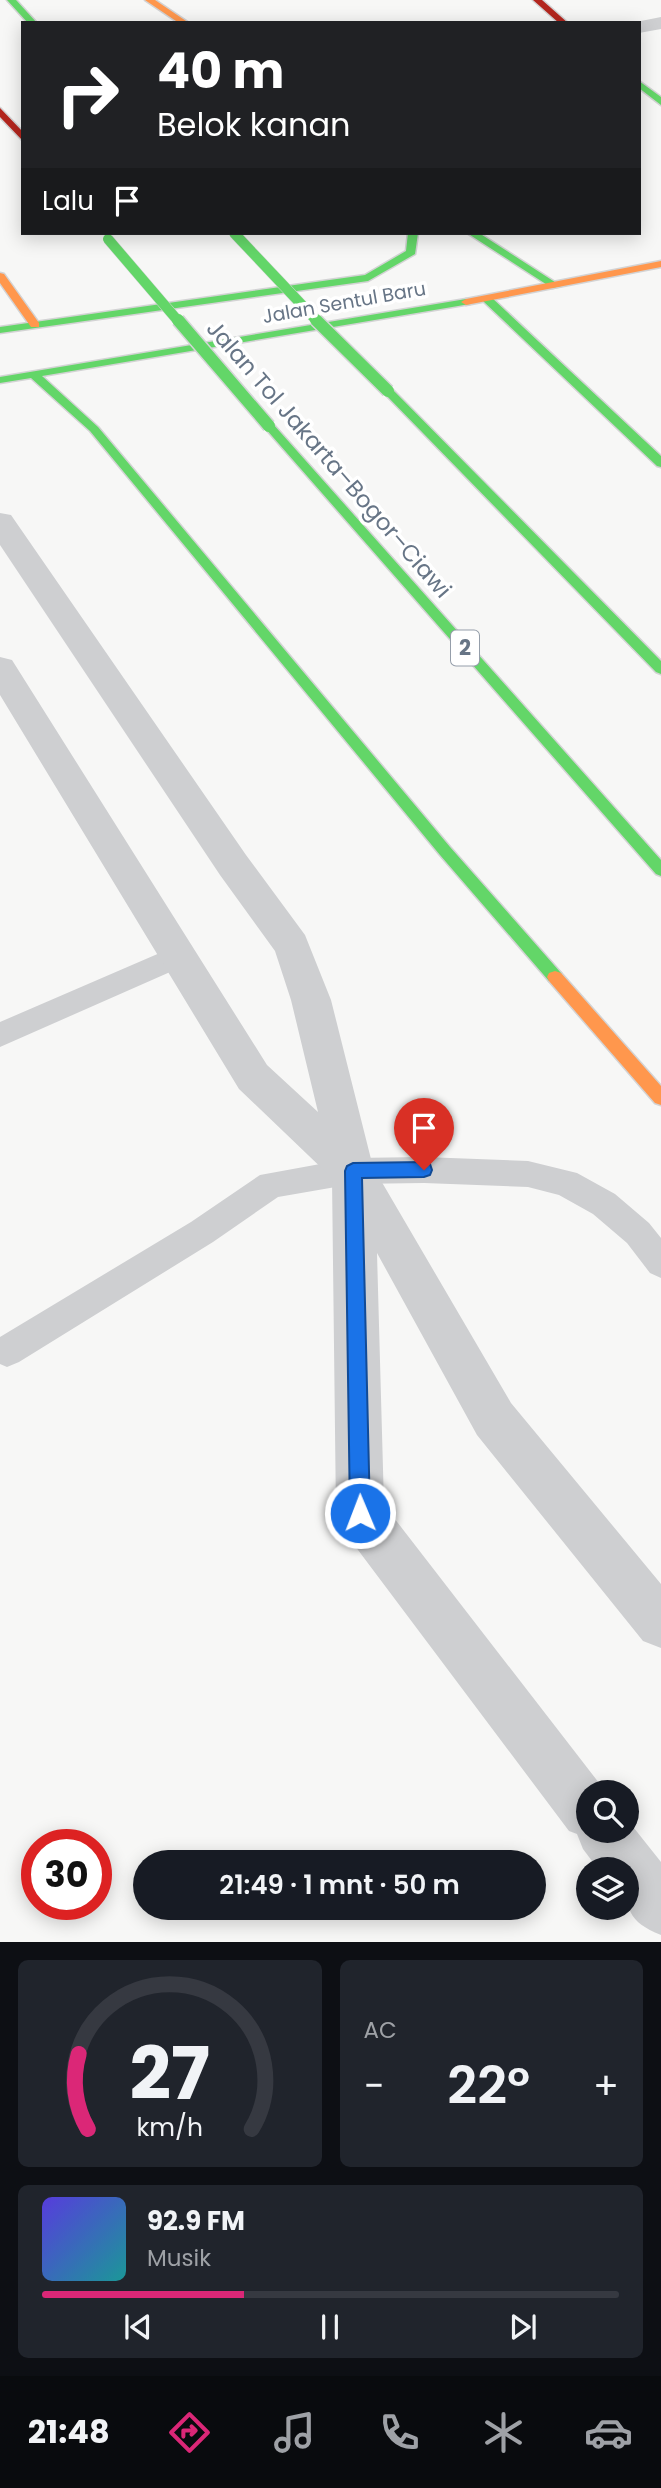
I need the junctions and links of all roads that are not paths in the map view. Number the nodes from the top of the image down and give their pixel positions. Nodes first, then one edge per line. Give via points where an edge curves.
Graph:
1 (11, 0) edge
2 (149, 0) edge
3 (537, 0) edge
4 (31, 21) edge
5 (182, 21) edge
6 (562, 21) edge
7 (661, 23) edge
8 (641, 27) edge
9 (641, 86) edge
10 (661, 103) edge
11 (0, 111) edge
12 (21, 136) edge
13 (236, 235) edge
14 (413, 235) edge
15 (475, 235) edge
16 (106, 236) edge
17 (661, 264) edge
18 (0, 276) edge
19 (556, 285) junction
20 (487, 299) junction
21 (35, 325) junction
22 (0, 330) edge
23 (34, 375) junction
24 (0, 380) edge
25 (661, 463) edge
26 (0, 522) edge
27 (0, 668) edge
28 (661, 669) edge
29 (661, 870) edge
30 (176, 957) junction
31 (0, 1035) edge
32 (661, 1098) edge
33 (353, 1171) junction
34 (661, 1263) edge
35 (7, 1351) dead end
36 (661, 1623) edge
37 (576, 1796) edge
38 (612, 1843) edge
39 (661, 1907) edge

1 - 4 main road
2 - 5 main road
3 - 6 main road
7 - 8 street
9 - 10 main road
11 - 12 main road
13 - 28 main road, bridge
14 - 21 main road, Jalan Sentul Baru via 411,252 368,278
15 - 19 main road
16 - 29 main road, Jalan Tol Jakarta–Bogor–Ciawi / 2, bridge
17 - 19 main road, Jalan Sentul Baru
18 - 21 main road
19 - 20 main road, Jalan Sentul Baru
20 - 23 main road, Jalan Sentul Baru
20 - 25 main road
21 - 22 main road, Jalan Sentul Baru
23 - 24 main road, Jalan Sentul Baru
23 - 32 main road via 94,429 445,851
26 - 33 street via 292,946 311,1000
27 - 30 street
30 - 31 lane
30 - 33 street via 253,1077
33 - 34 lane via 528,1174 566,1184 604,1204 638,1233
33 - 35 lane via 271,1185
33 - 36 street via 494,1419
33 - 37 street via 360,1513
38 - 39 street

